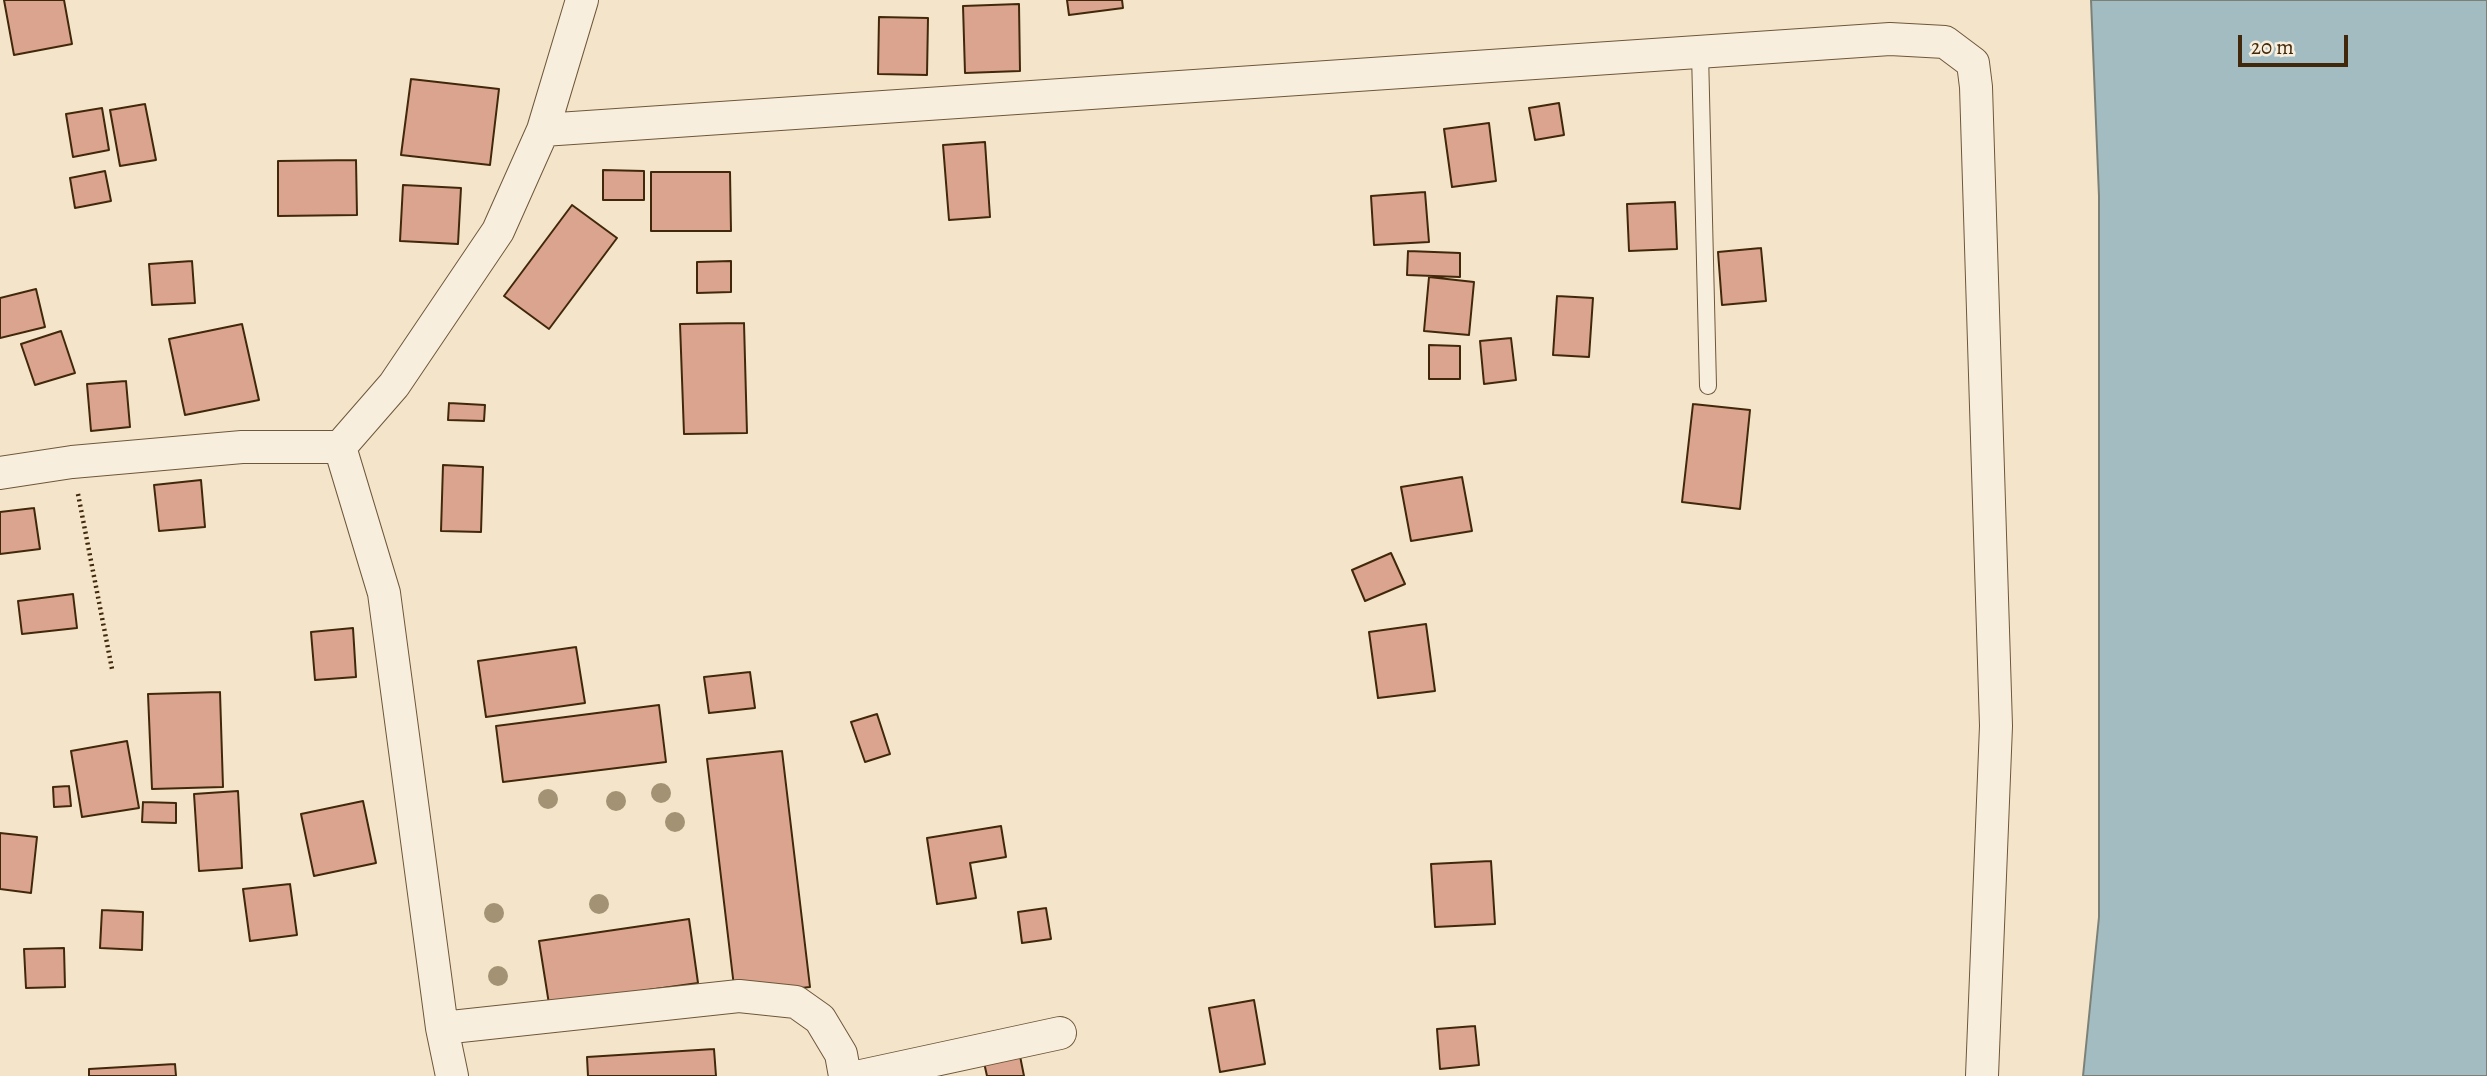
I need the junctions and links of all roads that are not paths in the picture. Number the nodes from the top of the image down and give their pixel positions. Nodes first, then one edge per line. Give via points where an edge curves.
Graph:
1 (582, 0) edge
2 (1700, 52) junction
3 (543, 130) junction
4 (1708, 386) dead end
5 (340, 447) junction
6 (0, 473) edge
7 (442, 1028) junction
8 (1060, 1033) dead end
9 (452, 1076) edge
10 (845, 1076) edge
11 (861, 1076) edge
12 (1982, 1076) edge

1 - 3 street
2 - 3 street
2 - 4 lane
2 - 12 street via 1890,39 1945,42 1973,63 1996,726
3 - 5 street via 498,231 394,385
5 - 6 street via 242,447
5 - 7 street via 384,593
7 - 9 street
7 - 10 street via 739,996 796,1002 820,1019 841,1054
8 - 11 street

